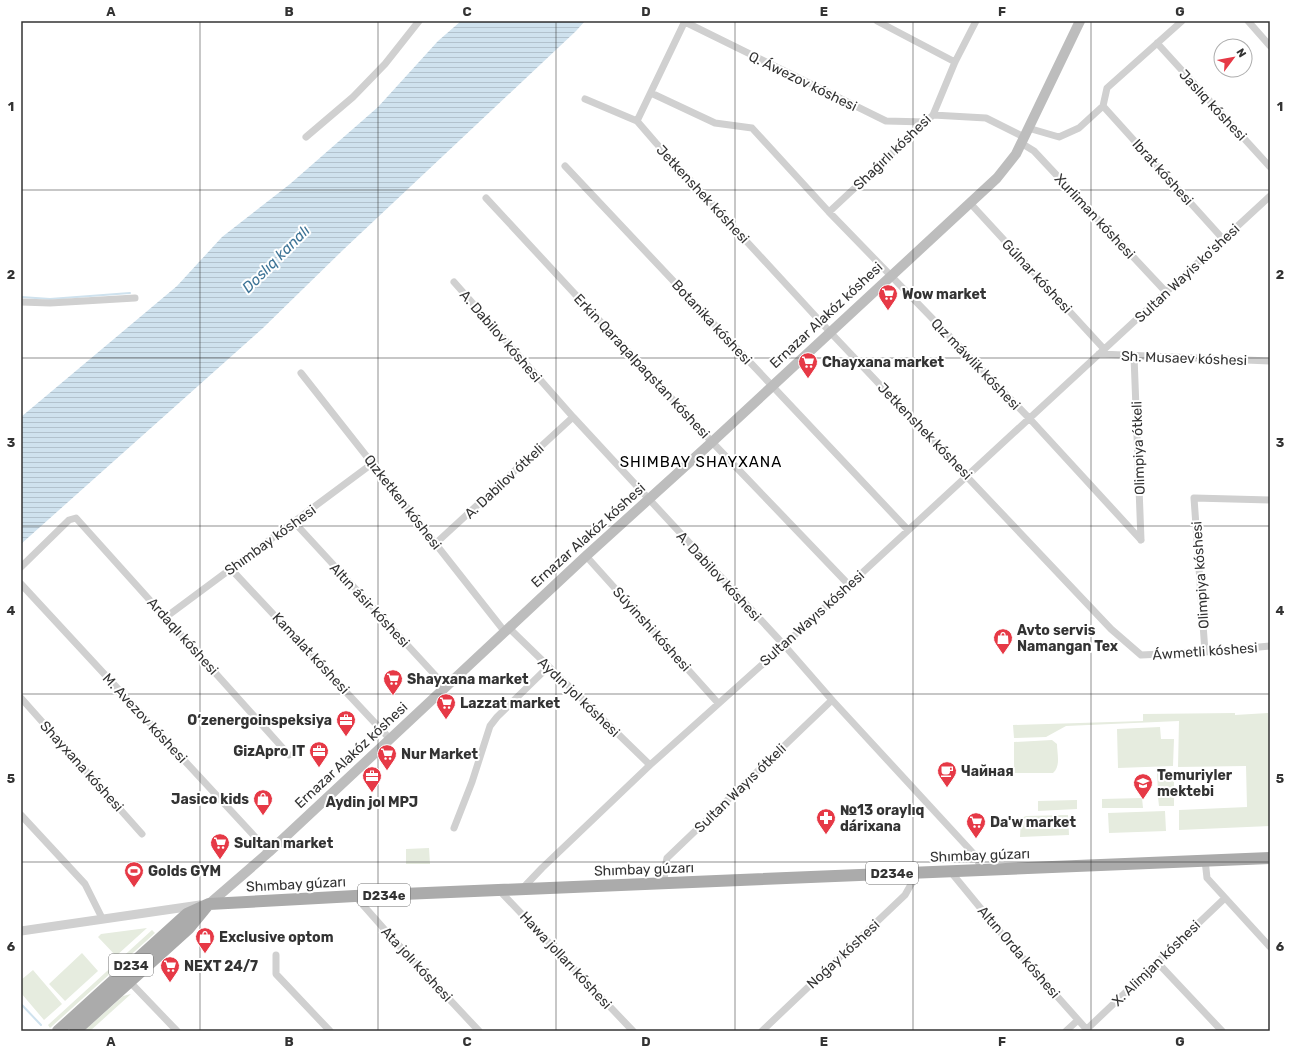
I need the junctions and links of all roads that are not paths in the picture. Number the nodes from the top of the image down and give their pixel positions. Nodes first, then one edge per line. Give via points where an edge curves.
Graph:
1 (419, 21) edge
2 (878, 21) edge
3 (976, 21) edge
4 (1080, 21) edge
5 (1182, 21) edge
6 (1248, 21) edge
7 (685, 22) edge
8 (1157, 44) junction
9 (1270, 46) edge
10 (956, 62) junction
11 (651, 93) junction
12 (585, 99) dead end
13 (1103, 106) junction
14 (933, 115) junction
15 (638, 121) junction
16 (926, 122) junction
17 (1024, 136) junction
18 (306, 137) dead end
19 (565, 166) dead end
20 (1270, 167) edge
21 (1270, 196) edge
22 (486, 198) dead end
23 (970, 203) junction
24 (829, 212) junction
25 (1223, 239) junction
26 (891, 276) junction
27 (454, 282) dead end
28 (1166, 292) junction
29 (135, 298) dead end
30 (21, 302) edge
31 (830, 332) junction
32 (1101, 352) junction
33 (1134, 356) junction
34 (1270, 360) edge
35 (301, 373) dead end
36 (773, 386) junction
37 (573, 417) junction
38 (1029, 418) junction
39 (712, 442) junction
40 (373, 463) junction
41 (967, 476) junction
42 (648, 500) junction
43 (1270, 500) edge
44 (294, 522) junction
45 (908, 530) junction
46 (1141, 540) joint
47 (435, 544) junction
48 (586, 556) junction
49 (21, 567) edge
50 (230, 568) junction
51 (21, 584) edge
52 (849, 585) junction
53 (166, 617) junction
54 (507, 630) junction
55 (784, 645) junction
56 (1270, 646) edge
57 (1205, 652) junction
58 (1141, 655) joint
59 (548, 667) junction
60 (446, 687) junction
61 (21, 698) edge
62 (832, 700) junction
63 (718, 703) junction
64 (390, 738) junction
65 (289, 755) dead end
66 (650, 765) junction
67 (21, 815) edge
68 (454, 828) dead end
69 (142, 834) dead end
70 (269, 852) junction
71 (1270, 858) edge
72 (1206, 860) junction
73 (983, 870) junction
74 (950, 871) junction
75 (918, 872) junction
76 (664, 883) junction
77 (522, 889) junction
78 (499, 890) junction
79 (355, 896) junction
80 (1225, 898) junction
81 (209, 904) junction
82 (102, 918) junction
83 (21, 930) edge
84 (1270, 946) edge
85 (276, 954) dead end
86 (1157, 962) junction
87 (130, 982) junction
88 (1078, 1020) junction
89 (1087, 1030) edge
90 (58, 1031) edge
91 (75, 1031) edge
92 (177, 1031) edge
93 (330, 1031) edge
94 (479, 1031) edge
95 (633, 1031) edge
96 (762, 1031) edge
97 (1066, 1031) edge
98 (1222, 1031) edge

1 - 18 street via 380,70
2 - 10 street
3 - 10 street, Shaǵırlı kóshesi
4 - 17 main road, Ernazar Alakóz kóshesi / D234
5 - 8 street
6 - 9 street
7 - 11 street
7 - 16 street, Q. Áwezov kóshesi via 886,121
8 - 13 street via 1107,88
8 - 20 street, Jaslıq kóshesi
10 - 14 street, Shaǵırlı kóshesi
11 - 15 street
11 - 24 street, Qız máwlik kóshesi via 715,123 752,128
12 - 15 street, Jetkenshek kóshesi
13 - 17 street via 1079,128 1059,137
13 - 25 street, Ibrat kóshesi
14 - 16 street, Shaǵırlı kóshesi
14 - 17 street via 986,118
15 - 31 street, Jetkenshek kóshesi
16 - 24 street, Shaǵırlı kóshesi
17 - 23 main road, Ernazar Alakóz kóshesi / D234 via 1016,154 997,178
17 - 28 street, Xurliman kóshesi via 1034,151
19 - 36 street, Botanika kóshesi
21 - 25 street, Sultan Wayis ko'shesi
22 - 39 street, Erkin Qaraqalpaqstan kóshesi
23 - 26 main road, Ernazar Alakóz kóshesi / D234
23 - 32 street, Gúlnar kóshesi
24 - 26 street, Qız máwlik kóshesi
25 - 28 street, Sultan Wayis ko'shesi
26 - 31 main road, Ernazar Alakóz kóshesi / D234
26 - 38 street, Qız máwlik kóshesi
27 - 37 street, A. Dabilov kóshesi
28 - 32 street, Sultan Wayis ko'shesi
29 - 30 street via 50,303
31 - 36 main road, Ernazar Alakóz kóshesi / D234
31 - 41 street, Jetkenshek kóshesi
32 - 33 street, Sh. Musaev kóshesi
32 - 38 street, Sultan Wayıs kóshesi
33 - 34 street, Sh. Musaev kóshesi
33 - 46 street, Olimpiya ótkeli
35 - 40 street, Qızketken kóshesi
36 - 39 main road, Ernazar Alakóz kóshesi / D234
36 - 45 street, Botanika kóshesi
37 - 42 street, A. Dabilov kóshesi
37 - 47 street, A. Dabilov ótkeli
38 - 41 street, Sultan Wayıs kóshesi
38 - 46 street, Qız máwlik kóshesi
39 - 42 main road, Ernazar Alakóz kóshesi / D234
39 - 52 street, Erkin Qaraqalpaqstan kóshesi
40 - 44 street, Shımbay kóshesi
40 - 47 street, Qızketken kóshesi
41 - 45 street, Sultan Wayıs kóshesi
41 - 58 street, Jetkenshek kóshesi via 1111,628
42 - 48 main road, Ernazar Alakóz kóshesi / D234
42 - 55 street, A. Dabilov kóshesi
43 - 57 street, Olimpiya kóshesi via 1194,498
44 - 50 street, Shımbay kóshesi
44 - 60 street, Altın ásir kóshesi
45 - 52 street, Sultan Wayıs kóshesi
47 - 54 street, Qızketken kóshesi
48 - 54 main road, Ernazar Alakóz kóshesi / D234
48 - 63 street, Súyinshi kóshesi
49 - 53 street, Ardaqlı kóshesi via 69,520 76,518
50 - 53 street, Shımbay kóshesi
50 - 64 street, Kamalat kóshesi
51 - 70 street, M. Avezov kóshesi
52 - 55 street, Sultan Wayıs kóshesi
53 - 65 street, Ardaqlı kóshesi
54 - 59 street, Aydın jol kóshesi
54 - 60 main road, Ernazar Alakóz kóshesi / D234
55 - 62 street, A. Dabilov kóshesi
55 - 63 street, Sultan Wayıs kóshesi
56 - 57 street, Áwmetli kóshesi
57 - 58 street, Áwmetli kóshesi
59 - 66 street, Aydın jol kóshesi
59 - 68 street via 490,726
60 - 64 main road, Ernazar Alakóz kóshesi / D234
61 - 69 street, Shayxana kóshesi
62 - 73 street, A. Dabilov kóshesi via 973,853
62 - 76 street, Sultan Wayıs ótkeli via 667,858
63 - 66 street, Sultan Wayıs kóshesi
64 - 70 main road, Ernazar Alakóz kóshesi / D234
66 - 77 street, Sultan Wayıs kóshesi
67 - 82 street via 85,884
70 - 81 main road, Ernazar Alakóz kóshesi / D234
71 - 72 main road, Shımbay gúzarı / D234e
72 - 73 main road, Shımbay gúzarı / D234e
72 - 80 street via 1207,878
73 - 74 main road, Shımbay gúzarı / D234e
74 - 75 main road, Shımbay gúzarı / D234e
74 - 88 street, Altın Orda kóshesi
75 - 76 main road, Shımbay gúzarı / D234e
75 - 96 street, Noǵay kóshesi via 905,895
76 - 77 main road, Shımbay gúzarı / D234e
77 - 78 main road, Shımbay gúzarı / D234e
78 - 79 main road, Shımbay gúzarı / D234e
78 - 95 street, Hawa jolları kóshesi
79 - 81 main road, Shımbay gúzarı / D234e
79 - 94 street, Ata jolı kóshesi
80 - 84 street
80 - 86 street, X. Alimjan kóshesi
81 - 82 street, Shımbay gúzarı / D234e
81 - 87 main road, Ernazar Alakóz kóshesi / D234 via 195,922
81 - 90 main road, Ernazar Alakóz kóshesi / D234 via 188,914
82 - 83 street, Shımbay gúzarı / D234e
85 - 93 street via 276,974
86 - 89 street, X. Alimjan kóshesi
86 - 98 street
87 - 91 main road, Ernazar Alakóz kóshesi / D234
87 - 92 street
88 - 89 street, Altın Orda kóshesi
88 - 97 street

